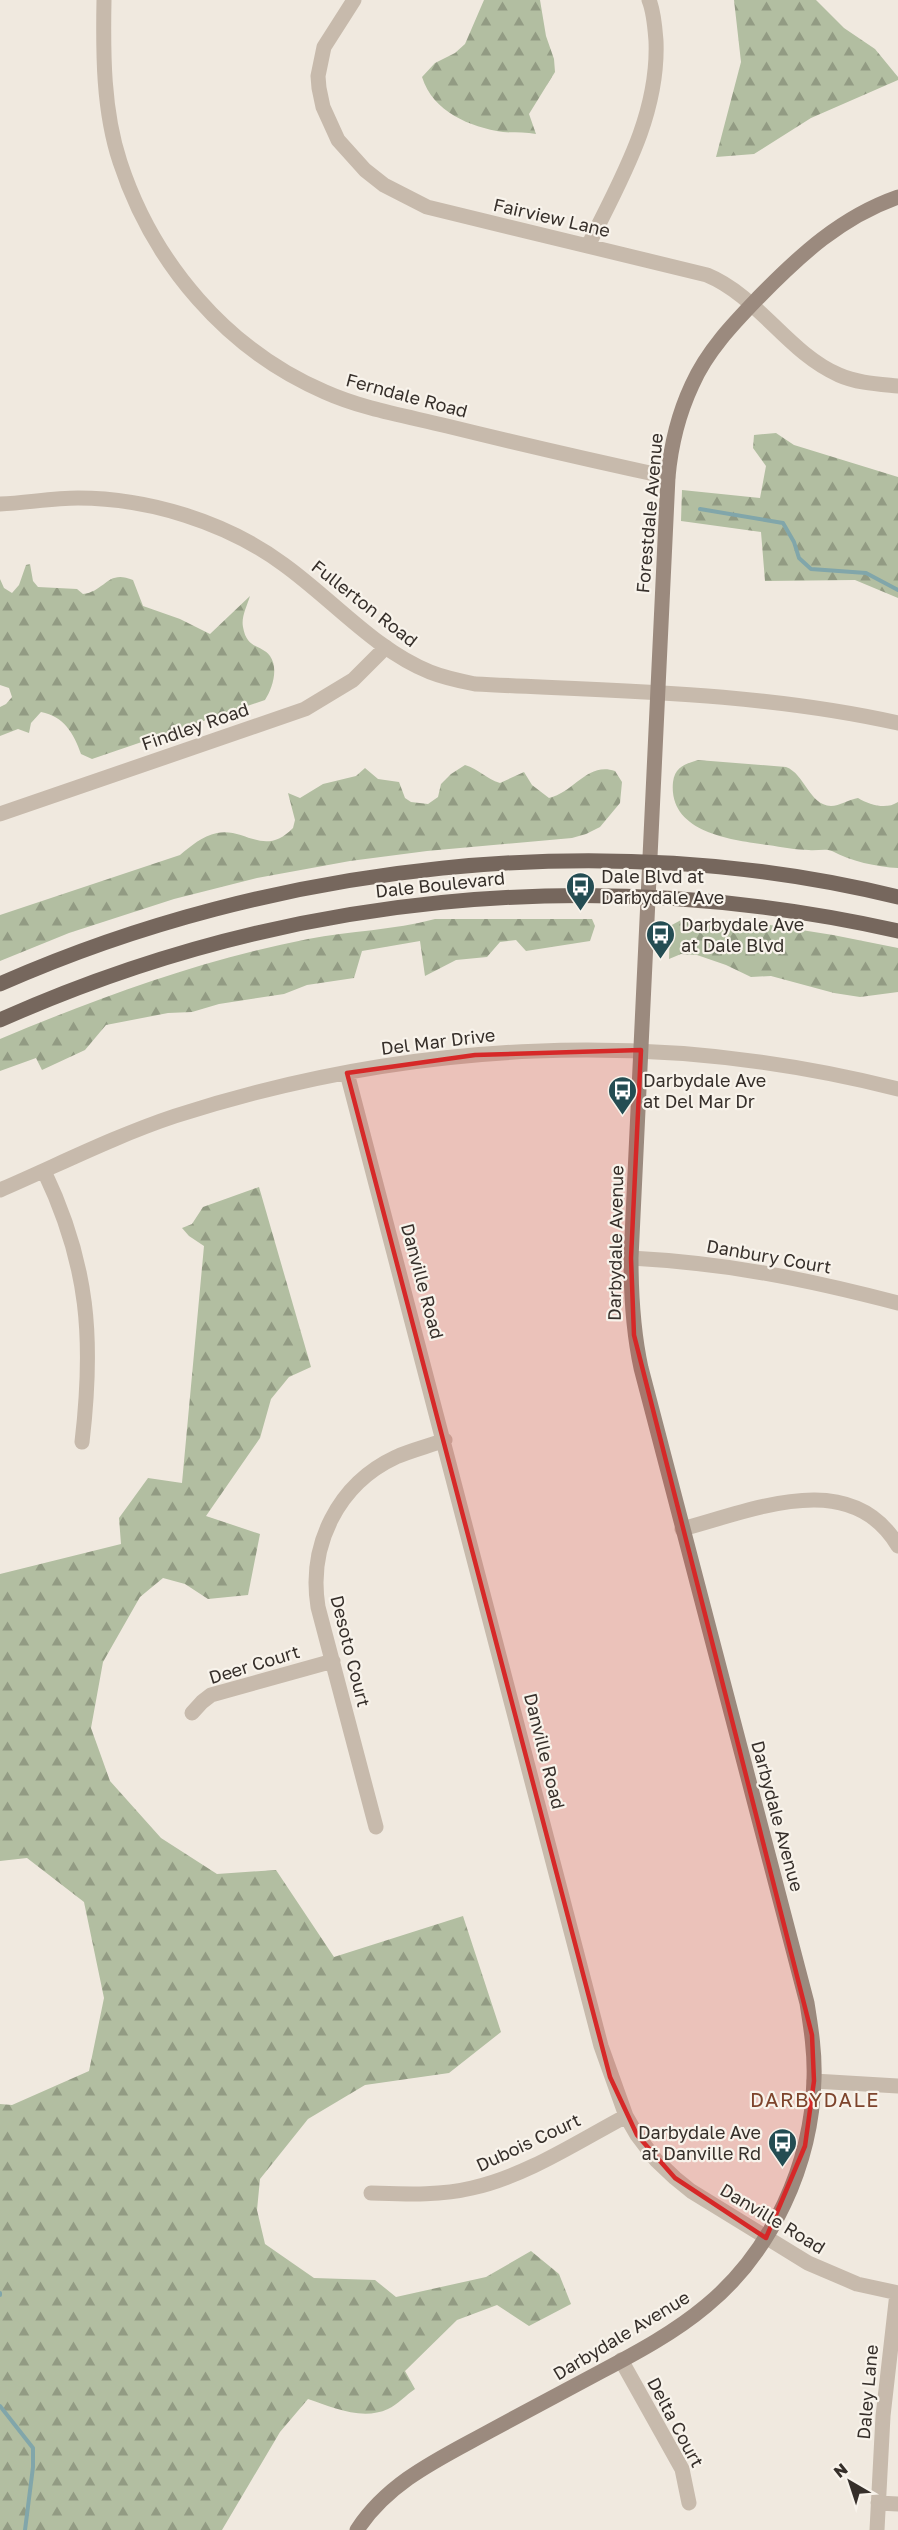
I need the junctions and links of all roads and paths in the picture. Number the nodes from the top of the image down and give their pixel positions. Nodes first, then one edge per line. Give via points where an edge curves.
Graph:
1 (104, 0) edge
2 (354, 0) edge
3 (649, 0) edge
4 (898, 198) edge
5 (588, 246) junction
6 (751, 306) junction
7 (898, 386) edge
8 (668, 477) junction
9 (0, 504) edge
10 (386, 646) junction
11 (657, 693) junction
12 (898, 723) edge
13 (0, 814) edge
14 (649, 862) junction
15 (647, 896) junction
16 (898, 897) edge
17 (898, 931) edge
18 (0, 984) edge
19 (0, 1020) edge
20 (641, 1050) junction
21 (347, 1073) junction
22 (898, 1089) edge
23 (44, 1171) junction
24 (0, 1190) edge
25 (631, 1258) junction
26 (898, 1303) edge
27 (445, 1440) junction
28 (82, 1442) dead end
29 (682, 1529) junction
30 (898, 1546) edge
31 (333, 1661) junction
32 (192, 1713) dead end
33 (376, 1827) dead end
34 (814, 2081) junction
35 (898, 2086) edge
36 (626, 2116) junction
37 (370, 2193) dead end
38 (766, 2238) junction
39 (898, 2293) edge
40 (621, 2360) junction
41 (689, 2503) dead end
42 (878, 2503) junction
43 (898, 2504) edge
44 (357, 2530) edge
45 (877, 2530) edge

1 - 8 street, Ferndale Road via 110,117 119,160 132,194 167,258 207,310 232,334 287,374 356,404
2 - 5 street, Fairview Lane via 328,39 318,76 330,126 351,156 384,185 427,207
3 - 5 street via 657,57 649,110
4 - 6 street, Forestdale Avenue via 835,228 794,261
5 - 6 street, Fairview Lane via 706,275 723,283
6 - 7 street, Fairview Lane via 825,368 859,381
6 - 8 street, Forestdale Avenue via 720,340 693,382 676,423
8 - 11 street, Forestdale Avenue
9 - 10 street, Fullerton Road via 109,499 158,508 204,523 284,565
10 - 11 street, Fullerton Road via 429,672 475,684
10 - 13 street, Findley Road via 353,680 305,709
11 - 12 street, Fullerton Road via 762,699
11 - 14 street, Forestdale Avenue
14 - 15 street, Forestdale Avenue
14 - 16 main road, Dale Boulevard via 754,872
14 - 18 main road, Dale Boulevard via 458,867 376,875 295,890 151,927
15 - 17 main road, Dale Boulevard via 783,909
15 - 19 main road, Dale Boulevard via 583,894 472,899 306,922 158,960
15 - 20 street, Darbydale Avenue
20 - 21 street, Del Mar Drive via 494,1053 415,1060
20 - 22 street, Del Mar Drive via 770,1062
20 - 25 street, Darbydale Avenue
21 - 23 street, Del Mar Drive via 174,1117
21 - 27 street, Danville Road
23 - 24 street, Del Mar Drive
23 - 28 street via 69,1230 84,1291 88,1358
25 - 26 street, Danbury Court via 736,1267
25 - 29 street, Darbydale Avenue via 634,1335
27 - 31 street, Desoto Court via 396,1457 378,1468 346,1496 326,1527 318,1551 315,1589
27 - 36 street, Danville Road via 601,2046
29 - 30 street via 790,1501 821,1499 869,1516
29 - 34 street, Darbydale Avenue via 807,2003
31 - 32 street, Deer Court via 212,1695
31 - 33 street, Desoto Court
34 - 35 street
34 - 38 street, Darbydale Avenue via 802,2156
36 - 37 street, Dubois Court via 540,2162 490,2183 450,2192
36 - 38 street, Danville Road via 656,2160 675,2178
38 - 39 street, Danville Road via 833,2275
38 - 40 street, Darbydale Avenue via 734,2281 707,2306
39 - 42 street, Daley Lane via 883,2416
40 - 41 street, Delta Court via 682,2469
40 - 44 street, Darbydale Avenue via 420,2469 378,2502
42 - 43 street
42 - 45 street, Daley Lane

